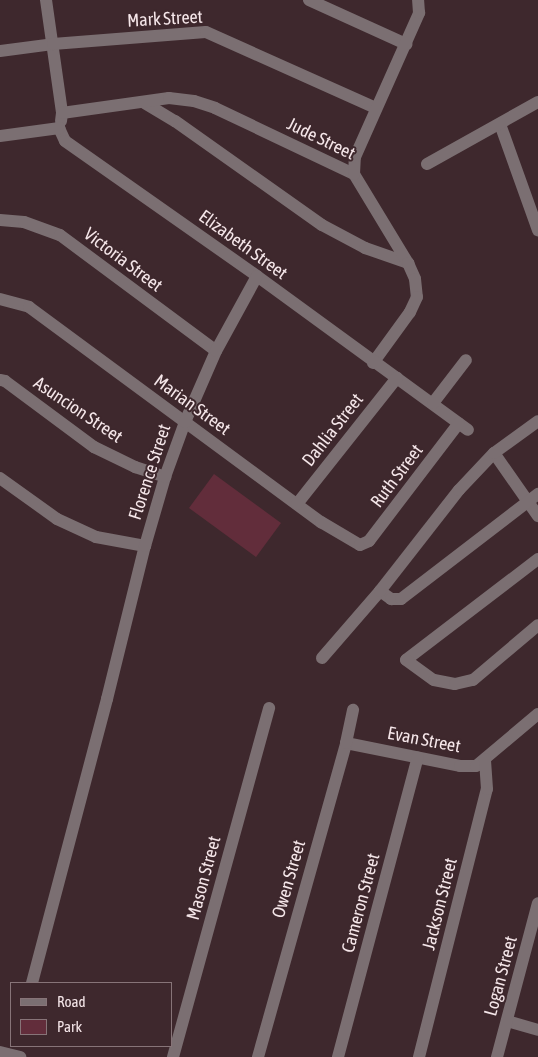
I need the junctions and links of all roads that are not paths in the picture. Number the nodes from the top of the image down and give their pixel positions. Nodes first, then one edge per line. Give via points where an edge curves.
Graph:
1 (46, 0) edge
2 (309, 0) edge
3 (418, 0) edge
4 (53, 44) junction
5 (406, 44) junction
6 (0, 51) edge
7 (143, 102) junction
8 (538, 102) edge
9 (376, 108) junction
10 (62, 113) junction
11 (500, 124) junction
12 (59, 128) junction
13 (0, 136) edge
14 (427, 164) dead end
15 (354, 174) junction
16 (0, 220) edge
17 (538, 230) edge
18 (408, 263) junction
19 (257, 276) junction
20 (0, 299) edge
21 (216, 351) junction
22 (466, 360) dead end
23 (373, 363) junction
24 (396, 378) junction
25 (0, 380) edge
26 (434, 403) junction
27 (538, 421) edge
28 (185, 422) junction
29 (463, 426) joint
30 (494, 453) junction
31 (0, 478) edge
32 (165, 478) junction
33 (538, 494) edge
34 (528, 502) junction
35 (297, 504) junction
36 (538, 516) edge
37 (360, 545) joint
38 (144, 546) junction
39 (538, 559) edge
40 (380, 591) junction
41 (538, 625) edge
42 (322, 658) dead end
43 (268, 708) dead end
44 (353, 710) dead end
45 (538, 714) edge
46 (346, 743) junction
47 (418, 757) junction
48 (485, 759) junction
49 (538, 903) edge
50 (532, 954) edge
51 (32, 982) edge
52 (507, 1021) junction
53 (538, 1030) edge
54 (0, 1052) edge
55 (16, 1053) edge
56 (173, 1057) edge
57 (258, 1057) edge
58 (338, 1057) edge
59 (419, 1057) edge
60 (497, 1057) edge

1 - 4 street
2 - 5 street
3 - 5 street via 419,13
4 - 6 street, Mark Street
4 - 9 street, Mark Street via 206,32
4 - 10 street
5 - 9 street
7 - 10 street, Jude Street
7 - 15 street, Jude Street via 169,98 208,105
7 - 18 street via 322,225 365,248
8 - 11 street
9 - 15 street via 355,157
10 - 12 street
11 - 14 street
11 - 17 street
12 - 13 street
12 - 19 street, Elizabeth Street via 65,141
15 - 18 street, Jude Street
16 - 21 street, Victoria Street via 24,222 60,235
18 - 23 street, Jude Street via 415,279 416,297 410,312
19 - 21 street, Florence Street
19 - 23 street, Elizabeth Street
20 - 28 street, Marian Street via 29,307
21 - 28 street, Florence Street
22 - 26 street
23 - 24 street, Elizabeth Street
24 - 26 street, Elizabeth Street
24 - 35 street, Dahlia Street
25 - 32 street, Asuncion Street via 94,447
26 - 29 street, Elizabeth Street
27 - 30 street
28 - 32 street, Florence Street
28 - 35 street, Marian Street
29 - 37 street, Ruth Street via 369,541
30 - 34 street
30 - 40 street via 459,490
31 - 38 street via 57,519 96,537
32 - 38 street, Florence Street
33 - 34 street
34 - 36 street
34 - 40 street via 401,599 391,599
35 - 37 street, Marian Street
38 - 51 street, Florence Street
39 - 41 street via 406,660 434,680 455,684 473,680
40 - 42 street
43 - 56 street, Mason Street
44 - 46 street, Owen Street
45 - 48 street, Evan Street
46 - 47 street, Evan Street
46 - 57 street, Owen Street
47 - 48 street, Evan Street via 460,766 476,766
47 - 58 street, Cameron Street
48 - 59 street, Jackson Street via 488,789
49 - 50 street, Logan Street
50 - 52 street, Logan Street
52 - 53 street
52 - 60 street, Logan Street
54 - 55 street

